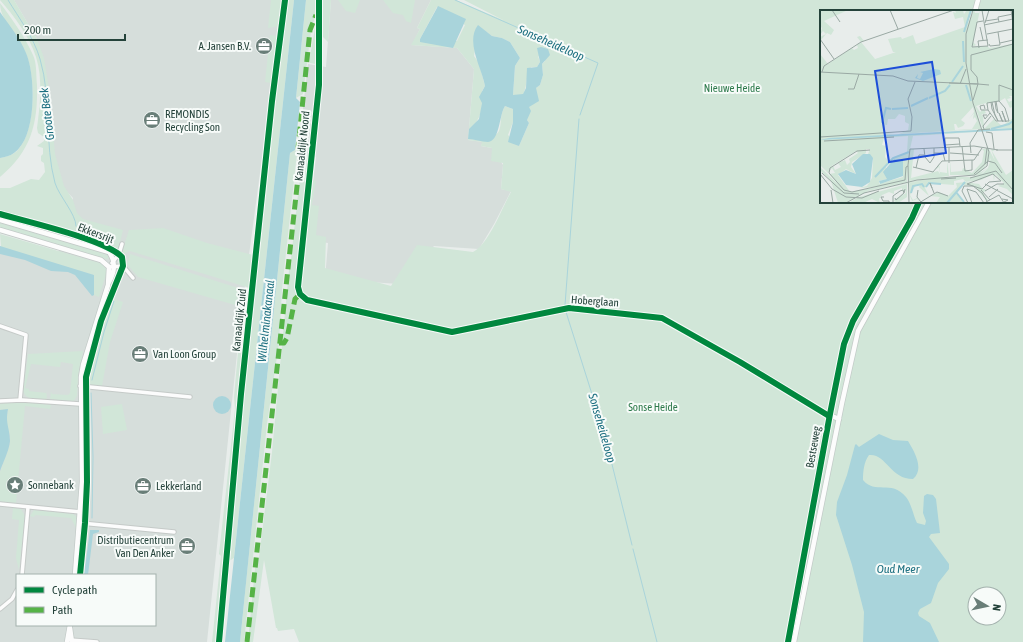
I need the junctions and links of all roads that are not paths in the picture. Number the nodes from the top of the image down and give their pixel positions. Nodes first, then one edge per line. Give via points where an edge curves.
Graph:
1 (285, 0) edge
2 (319, 0) edge
3 (978, 0) edge
4 (975, 10) edge
5 (272, 101) dead end
6 (929, 203) edge
7 (0, 220) edge
8 (0, 230) edge
9 (122, 244) dead end
10 (114, 261) junction
11 (112, 267) junction
12 (133, 278) dead end
13 (300, 294) joint
14 (0, 326) edge
15 (80, 386) junction
16 (190, 397) dead end
17 (20, 400) junction
18 (0, 402) edge
19 (80, 404) junction
20 (839, 419) junction
21 (0, 504) edge
22 (28, 507) junction
23 (81, 512) junction
24 (80, 523) junction
25 (174, 532) dead end
26 (22, 574) edge
27 (75, 574) edge
28 (16, 592) edge
29 (0, 609) edge
30 (70, 626) edge
31 (70, 641) edge
32 (89, 642) edge
33 (97, 642) edge
34 (794, 642) edge

1 - 5 street
2 - 13 main road, Kanaaldijk Noord via 319,85 298,287
3 - 4 main road
6 - 20 main road, Bestseweg via 858,331
7 - 10 main road, Ekkersrijt via 109,252
8 - 11 main road via 101,260
9 - 10 street, Ekkersrijt
10 - 11 main road, Ekkersrijt
11 - 12 street via 123,266
11 - 15 main road, Ekkersrijt via 83,365
13 - 20 main road, Hoberglaan via 307,300 452,332 569,308 662,318
14 - 17 street via 26,335
15 - 16 street
15 - 19 main road, Ekkersrijt
17 - 18 street
17 - 19 street
19 - 23 main road, Ekkersrijt
20 - 34 main road, Bestseweg
21 - 22 street
22 - 23 street
22 - 26 street
23 - 24 main road, Ekkersrijt
24 - 25 street
24 - 27 main road, Ekkersrijt
28 - 29 street
30 - 31 main road
31 - 32 street
32 - 33 street

